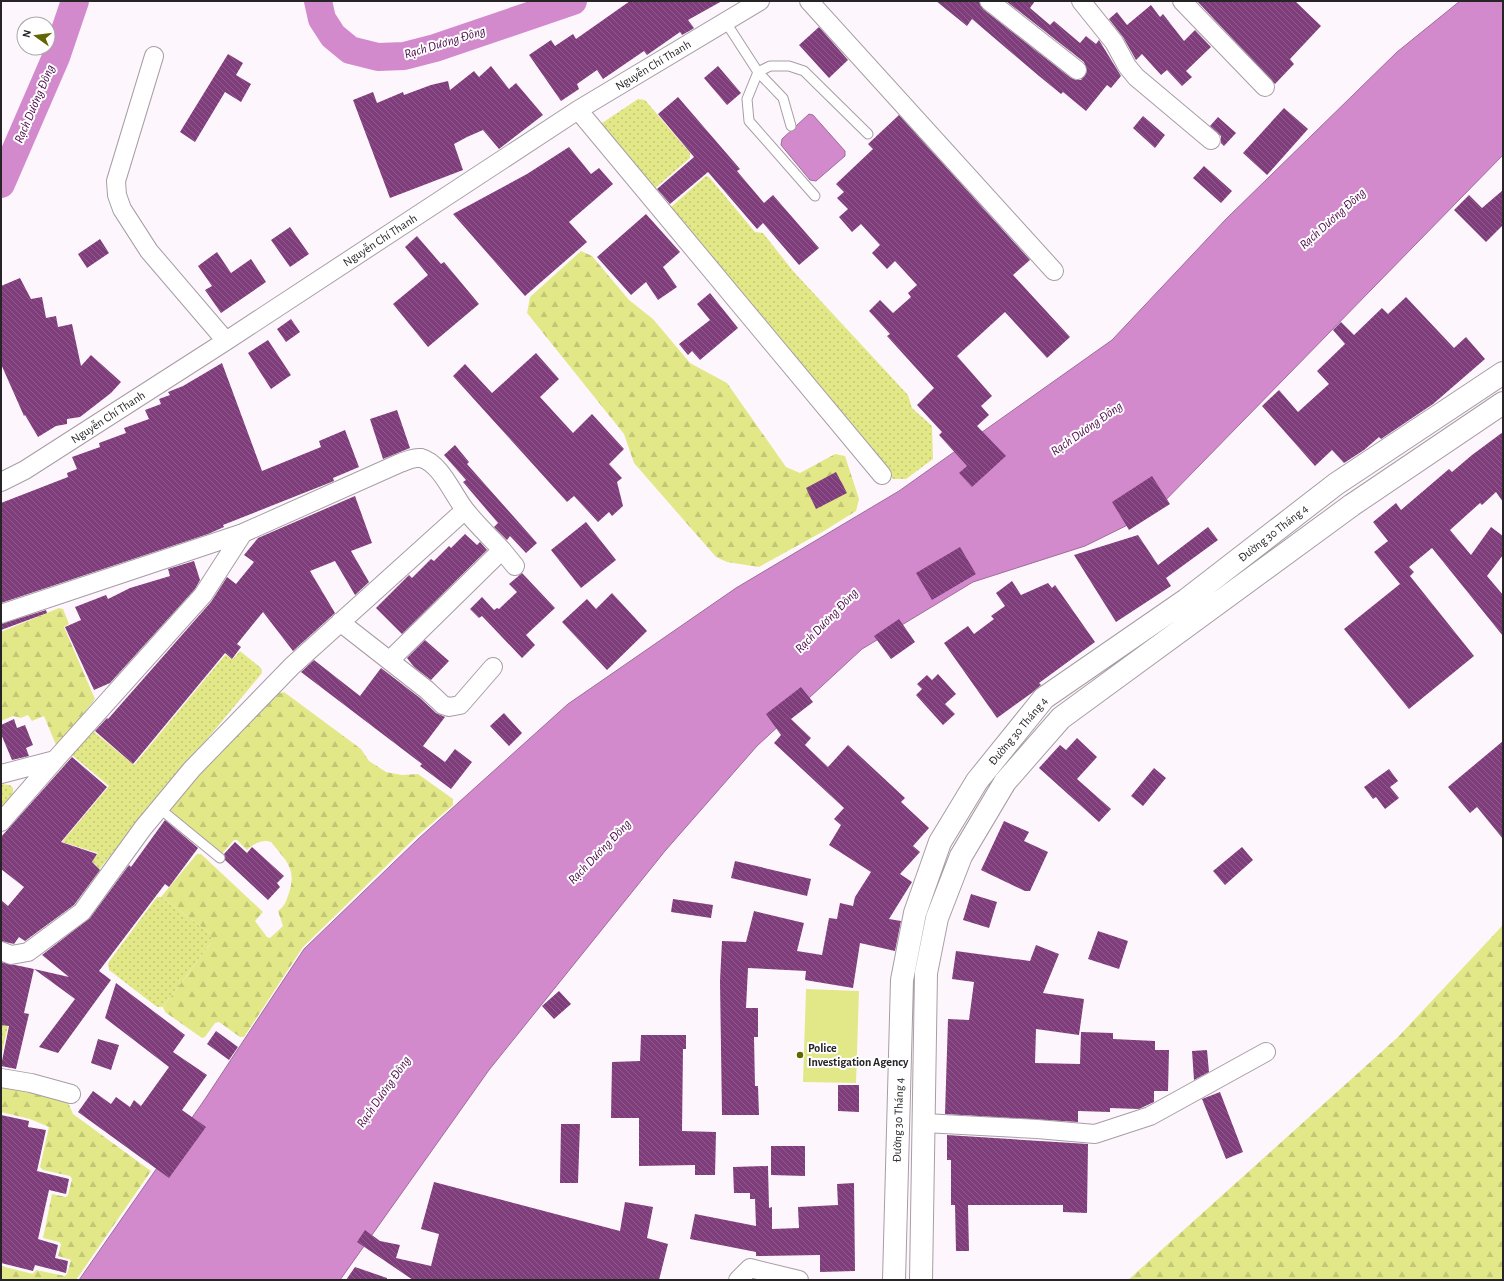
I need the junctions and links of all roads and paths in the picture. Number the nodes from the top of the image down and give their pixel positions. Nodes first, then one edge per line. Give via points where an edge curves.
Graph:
1 (760, 1) edge
2 (809, 1) edge
3 (989, 1) edge
4 (1081, 1) edge
5 (1182, 1) edge
6 (725, 21) junction
7 (154, 56) dead end
8 (1077, 70) dead end
9 (758, 72) junction
10 (1265, 87) dead end
11 (578, 110) junction
12 (791, 126) dead end
13 (868, 134) dead end
14 (1211, 140) dead end
15 (815, 196) dead end
16 (1054, 271) dead end
17 (226, 341) junction
18 (1503, 374) edge
19 (1503, 403) edge
20 (882, 475) dead end
21 (1, 482) edge
22 (1336, 484) junction
23 (1352, 505) junction
24 (465, 510) junction
25 (243, 533) junction
26 (502, 550) junction
27 (515, 566) dead end
28 (1, 614) edge
29 (340, 622) junction
30 (390, 660) junction
31 (493, 667) dead end
32 (1044, 698) junction
33 (1061, 718) junction
34 (55, 760) junction
35 (1, 774) edge
36 (159, 808) junction
37 (1, 822) edge
38 (220, 858) dead end
39 (1, 951) edge
40 (904, 971) junction
41 (926, 973) junction
42 (1266, 1052) dead end
43 (1, 1078) edge
44 (71, 1094) dead end
45 (924, 1123) junction
46 (738, 1280) edge
47 (799, 1280) edge
48 (894, 1280) edge
49 (921, 1280) edge

1 - 6 street, Nguyễn Chí Thanh
2 - 16 street
3 - 8 street
4 - 14 street via 1114,42 1136,77
5 - 10 street
6 - 9 lane
6 - 11 street, Nguyễn Chí Thanh
7 - 17 street via 116,181 117,195 122,209 150,251
9 - 12 lane via 782,98
9 - 13 lane via 770,66 788,66 804,72
9 - 15 lane via 747,99 749,121
11 - 17 street, Nguyễn Chí Thanh
11 - 20 street
17 - 21 street, Nguyễn Chí Thanh via 26,470
18 - 22 main road, Đường 30 Tháng 4
19 - 23 main road, Đường 30 Tháng 4
22 - 23 main road
22 - 32 main road, Đường 30 Tháng 4 via 1186,600
23 - 33 main road, Đường 30 Tháng 4
24 - 25 street via 454,490 431,463 420,458
24 - 26 street
24 - 29 street
25 - 28 street
25 - 34 street via 203,595
26 - 27 street
26 - 30 street
29 - 30 street
29 - 36 street via 292,666
30 - 31 street via 443,706 448,707 460,705
32 - 33 main road
32 - 40 main road, Đường 30 Tháng 4 via 977,781 940,842 915,913
33 - 41 main road, Đường 30 Tháng 4 via 1005,782 961,856 938,918
34 - 35 street
34 - 37 street
36 - 38 lane
36 - 39 street via 82,912 28,952 11,954
40 - 41 main road
40 - 48 main road, Đường 30 Tháng 4
41 - 45 main road, Đường 30 Tháng 4
42 - 45 street via 1150,1116 1095,1134
43 - 44 street
45 - 49 main road, Đường 30 Tháng 4
46 - 47 street via 750,1268

